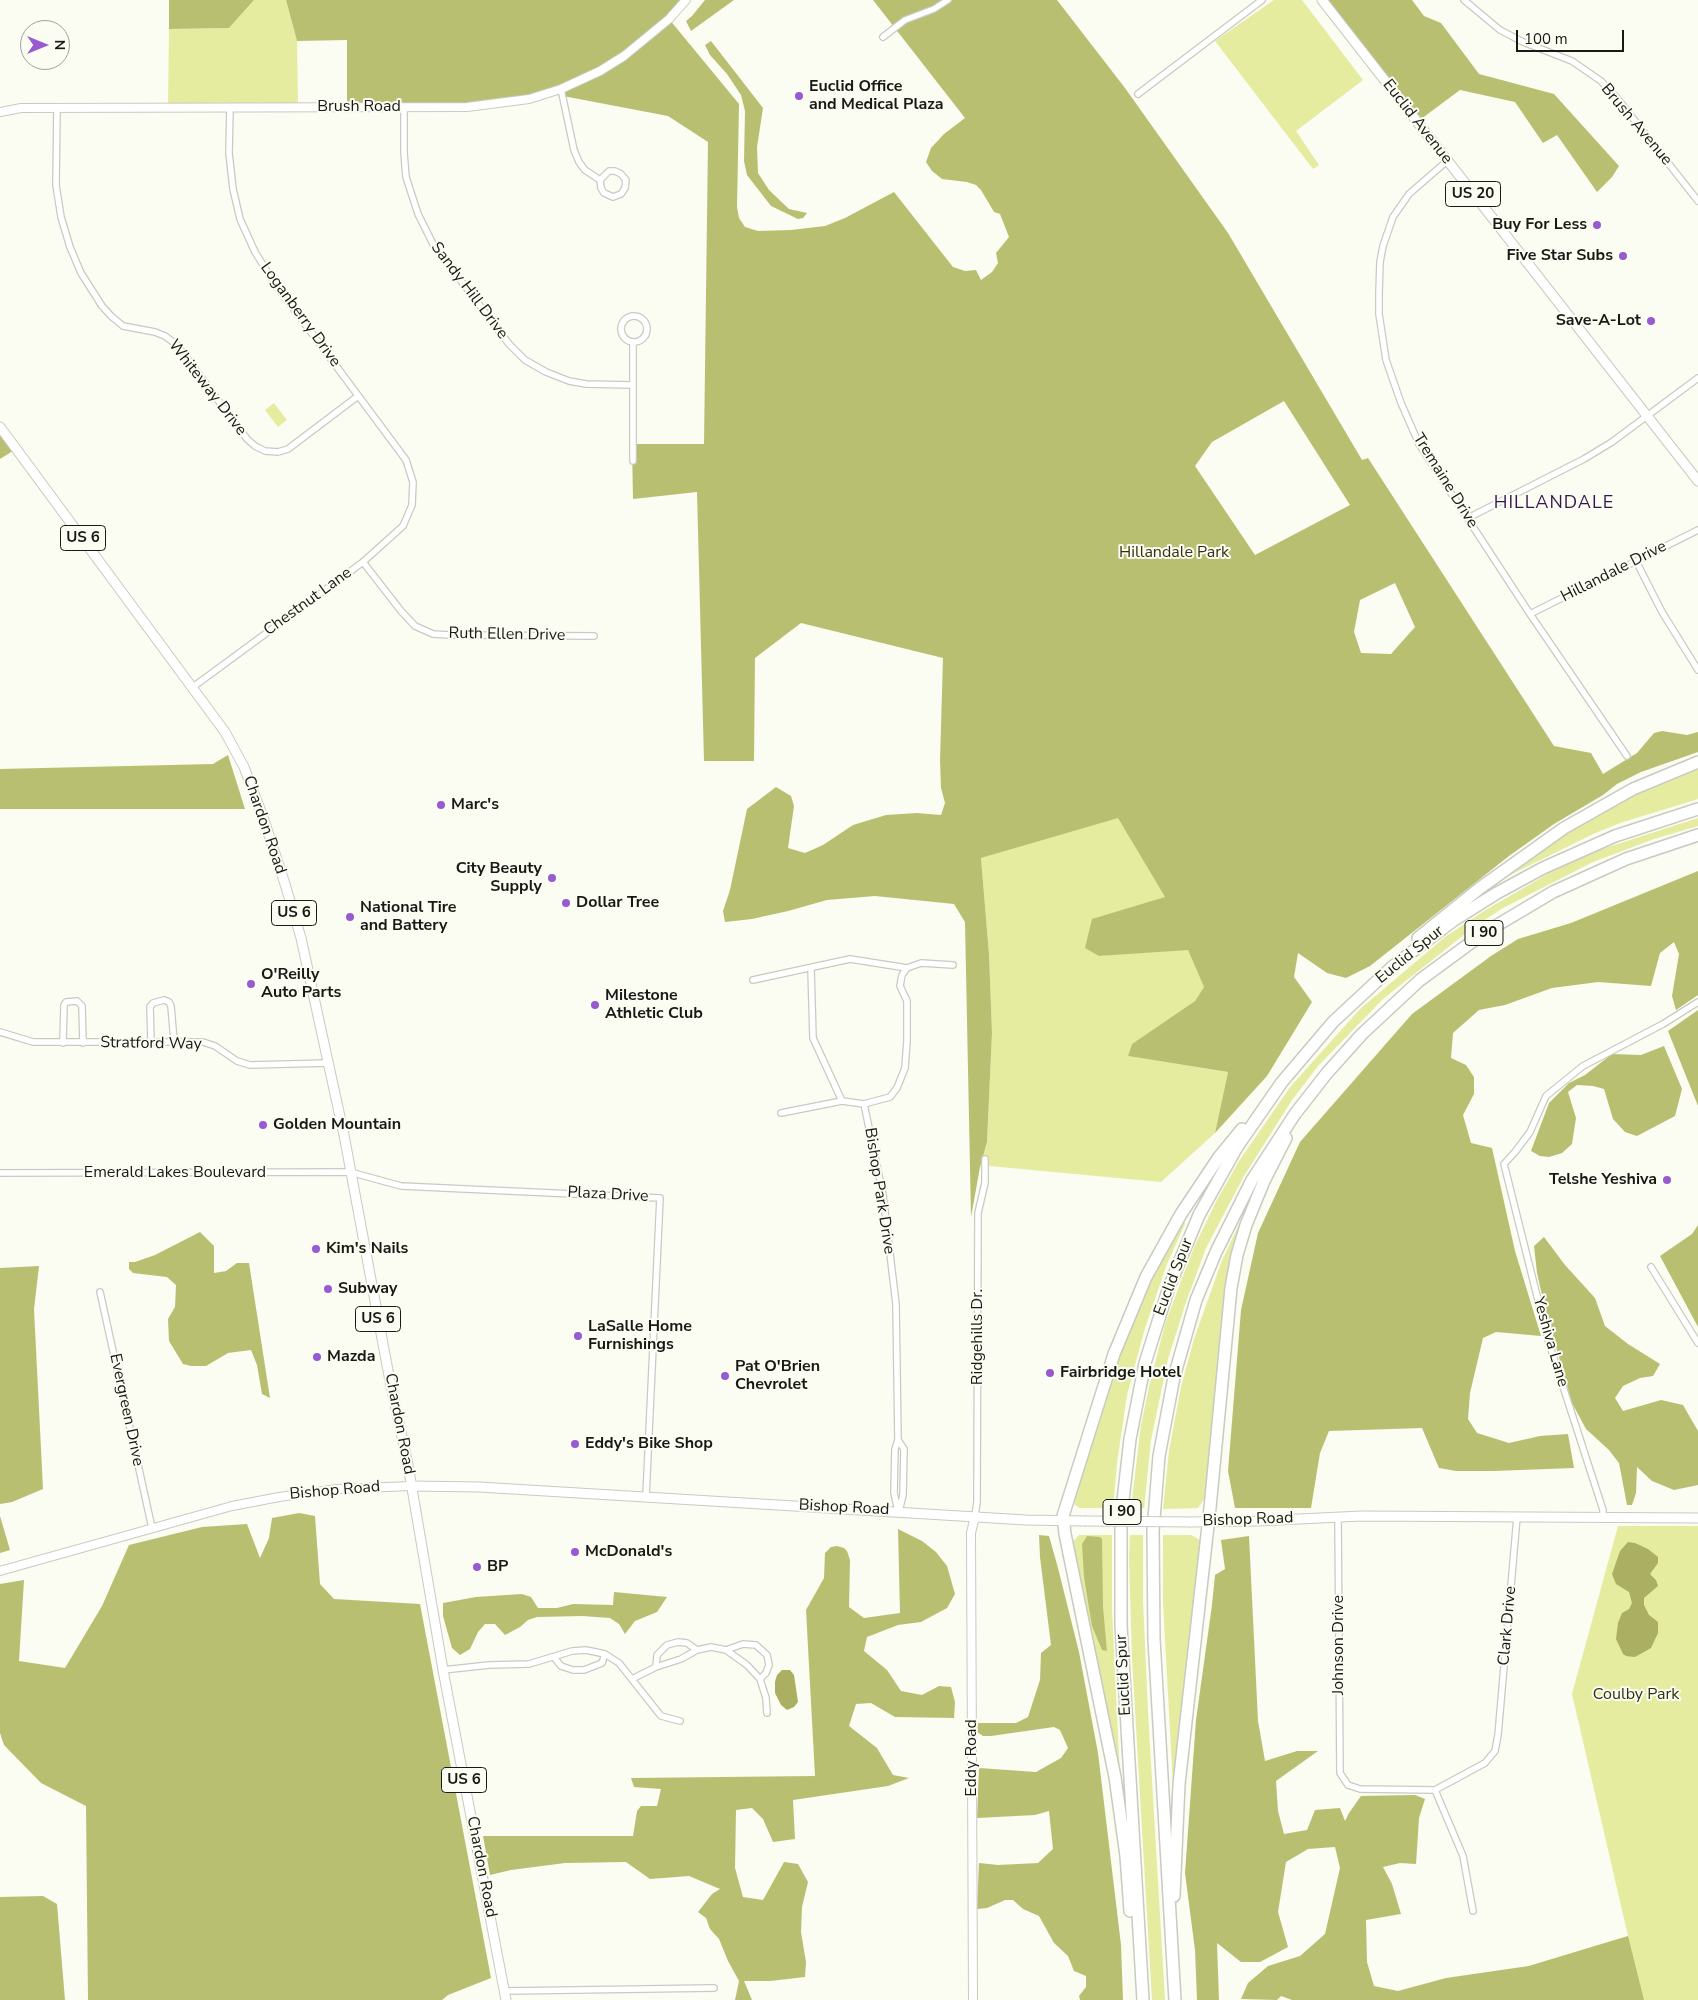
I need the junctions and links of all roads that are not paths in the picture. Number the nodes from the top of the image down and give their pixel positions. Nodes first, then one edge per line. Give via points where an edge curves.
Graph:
1 (686, 0) edge
2 (948, 0) edge
3 (1262, 0) edge
4 (1322, 0) edge
5 (1464, 0) edge
6 (883, 37) dead end
7 (561, 89) junction
8 (1138, 94) dead end
9 (230, 107) junction
10 (404, 107) junction
11 (57, 108) junction
12 (0, 112) edge
13 (1447, 161) junction
14 (600, 180) junction
15 (1698, 201) edge
16 (633, 343) junction
17 (1698, 378) edge
18 (632, 385) junction
19 (358, 396) junction
20 (1646, 416) junction
21 (0, 427) edge
22 (632, 461) dead end
23 (1698, 481) edge
24 (412, 505) joint
25 (1468, 518) junction
26 (1698, 530) edge
27 (1636, 561) junction
28 (362, 562) junction
29 (1530, 614) junction
30 (594, 636) dead end
31 (1698, 670) edge
32 (193, 687) junction
33 (1627, 756) dead end
34 (1698, 762) edge
35 (1698, 810) edge
36 (1698, 835) edge
37 (953, 965) dead end
38 (1392, 967) junction
39 (811, 968) junction
40 (907, 968) junction
41 (753, 980) dead end
42 (1698, 1002) edge
43 (0, 1032) edge
44 (174, 1041) junction
45 (151, 1042) junction
46 (63, 1043) junction
47 (83, 1043) junction
48 (329, 1064) junction
49 (1282, 1082) junction
50 (1310, 1093) junction
51 (842, 1101) junction
52 (864, 1104) junction
53 (781, 1113) dead end
54 (985, 1159) dead end
55 (350, 1172) junction
56 (0, 1173) edge
57 (1651, 1268) dead end
58 (100, 1292) dead end
59 (1698, 1343) edge
60 (898, 1440) junction
61 (411, 1486) junction
62 (646, 1496) junction
63 (898, 1511) junction
64 (975, 1516) junction
65 (1338, 1517) junction
66 (1517, 1517) junction
67 (1602, 1518) junction
68 (1698, 1518) edge
69 (1063, 1521) junction
70 (1208, 1522) junction
71 (152, 1528) junction
72 (0, 1571) edge
73 (697, 1650) junction
74 (726, 1650) junction
75 (605, 1654) junction
76 (554, 1657) junction
77 (656, 1667) junction
78 (443, 1670) junction
79 (632, 1679) junction
80 (760, 1679) junction
81 (767, 1713) dead end
82 (680, 1721) dead end
83 (1435, 1790) junction
84 (1473, 1911) dead end
85 (1171, 1937) junction
86 (1142, 1978) junction
87 (714, 1988) dead end
88 (506, 1996) edge
89 (973, 2000) edge
90 (1143, 2000) edge
91 (1174, 2000) edge

1 - 7 street, Brush Road via 669,19 624,56
2 - 6 street via 906,20
3 - 8 street
4 - 13 main road, Euclid Avenue / US 20
5 - 15 street, Brush Avenue via 1500,30 1572,61 1601,81
7 - 10 street, Brush Road via 497,104
7 - 14 street via 574,150 585,170
9 - 10 street, Brush Road
9 - 11 street, Brush Road
9 - 19 street, Loganberry Drive via 229,153 233,189 255,252 273,282
10 - 18 street, Sandy Hill Drive via 406,177 418,214 433,244 509,344 525,360 569,381
11 - 12 street, Brush Road via 21,108
11 - 19 street, Whiteway Drive via 56,185 60,217 81,273 111,316 123,326 155,332 177,344 247,439 265,451 288,449
13 - 20 main road, Euclid Avenue / US 20
13 - 25 street, Tremaine Drive via 1409,194 1394,217 1380,262 1380,314 1386,360 1401,403 1419,444
14 - 14 street via 609,171 615,171 626,180 625,188 617,196 609,196 602,191
16 - 16 street via 624,339 620,327 628,318 638,316 646,323 647,332
16 - 18 street
17 - 20 street
18 - 22 street
19 - 24 street, Loganberry Drive via 406,460 413,482
20 - 23 main road, Euclid Avenue / US 20
20 - 25 street via 1584,459
21 - 32 main road, Chardon Road / US 6
24 - 28 street, Chestnut Lane via 402,526
25 - 29 street, Tremaine Drive
26 - 27 street, Hillandale Drive
27 - 29 street, Hillandale Drive
27 - 31 street via 1662,612
28 - 30 street, Ruth Ellen Drive via 401,612 415,626 433,634
28 - 32 street, Chestnut Lane
29 - 33 street, Tremaine Drive
32 - 48 main road, Chardon Road / US 6 via 240,758 263,817 301,938
34 - 38 highway via 1625,793 1564,828 1424,932
35 - 38 highway, Euclid Spur / I 90 via 1615,836 1543,868 1474,907
36 - 50 highway, Euclid Spur / I 90 via 1593,873 1552,892 1484,933 1394,1004
37 - 40 street via 921,963
38 - 49 highway, Euclid Spur / I 90 via 1333,1022
39 - 40 street via 850,959
39 - 41 street
39 - 51 street via 813,1038
40 - 52 street, Bishop Park Drive via 900,986 907,1001 907,1041 898,1088 890,1097
42 - 67 street, Yeshiva Lane via 1583,1066 1546,1096 1530,1132 1504,1164 1548,1340 1603,1510
43 - 46 street, Stratford Way via 33,1042
44 - 45 street, Stratford Way
44 - 45 street via 172,1006 164,1000 156,1001 150,1007
44 - 48 street, Stratford Way via 203,1042 250,1065
45 - 47 street, Stratford Way
46 - 47 street, Stratford Way
46 - 47 street via 64,1004 77,1001 82,1006
48 - 55 main road, Chardon Road / US 6
49 - 69 highway via 1230,1142 1172,1227 1152,1263 1114,1354
49 - 86 highway, Euclid Spur / I 90 via 1237,1147 1188,1239 1152,1338 1130,1439 1122,1518 1121,1598
50 - 70 highway via 1264,1181 1237,1255
50 - 85 highway, Euclid Spur / I 90 via 1261,1165 1216,1252 1196,1300 1181,1350 1163,1429 1154,1506 1153,1584
51 - 52 street
51 - 53 street
52 - 60 street, Bishop Park Drive via 883,1195 896,1304
54 - 64 street, Ridgehills Dr. via 985,1183 978,1213
55 - 56 street, Emerald Lakes Boulevard
55 - 61 main road, Chardon Road / US 6
55 - 62 street, Plaza Drive via 401,1186 660,1198
57 - 59 street
58 - 71 street, Evergreen Drive
60 - 63 street, Bishop Park Drive via 894,1493
60 - 63 street, Bishop Park Drive via 904,1449 904,1495
61 - 62 main road, Bishop Road
61 - 71 street, Bishop Road via 349,1488 279,1497
61 - 78 main road, Chardon Road / US 6
62 - 63 main road, Bishop Road
63 - 64 main road, Bishop Road
64 - 69 main road, Bishop Road
64 - 89 street, Eddy Road via 971,1532
65 - 66 main road, Bishop Road
65 - 70 main road, Bishop Road
65 - 83 street, Johnson Drive via 1340,1773 1348,1785 1360,1789
66 - 67 main road, Bishop Road
66 - 83 street, Clark Drive via 1495,1751 1485,1763
67 - 68 main road, Bishop Road
69 - 70 main road, Bishop Road, bridge
69 - 86 highway via 1115,1777 1131,1922
70 - 85 highway via 1179,1784
71 - 72 street, Bishop Road
73 - 74 street via 711,1647
73 - 77 street via 681,1660
73 - 77 street via 687,1643 667,1645 657,1655
74 - 80 street
74 - 80 street via 743,1644 756,1645 767,1655 769,1664
75 - 76 street via 586,1650
75 - 76 street via 602,1664 584,1670 561,1666
75 - 79 street via 619,1663
76 - 78 street via 529,1664
77 - 79 street
78 - 88 main road, Chardon Road / US 6
79 - 82 street via 661,1716
80 - 81 street
83 - 84 street via 1463,1856
85 - 91 highway, Euclid Spur / I 90
86 - 90 highway, Euclid Spur / I 90
87 - 88 street

